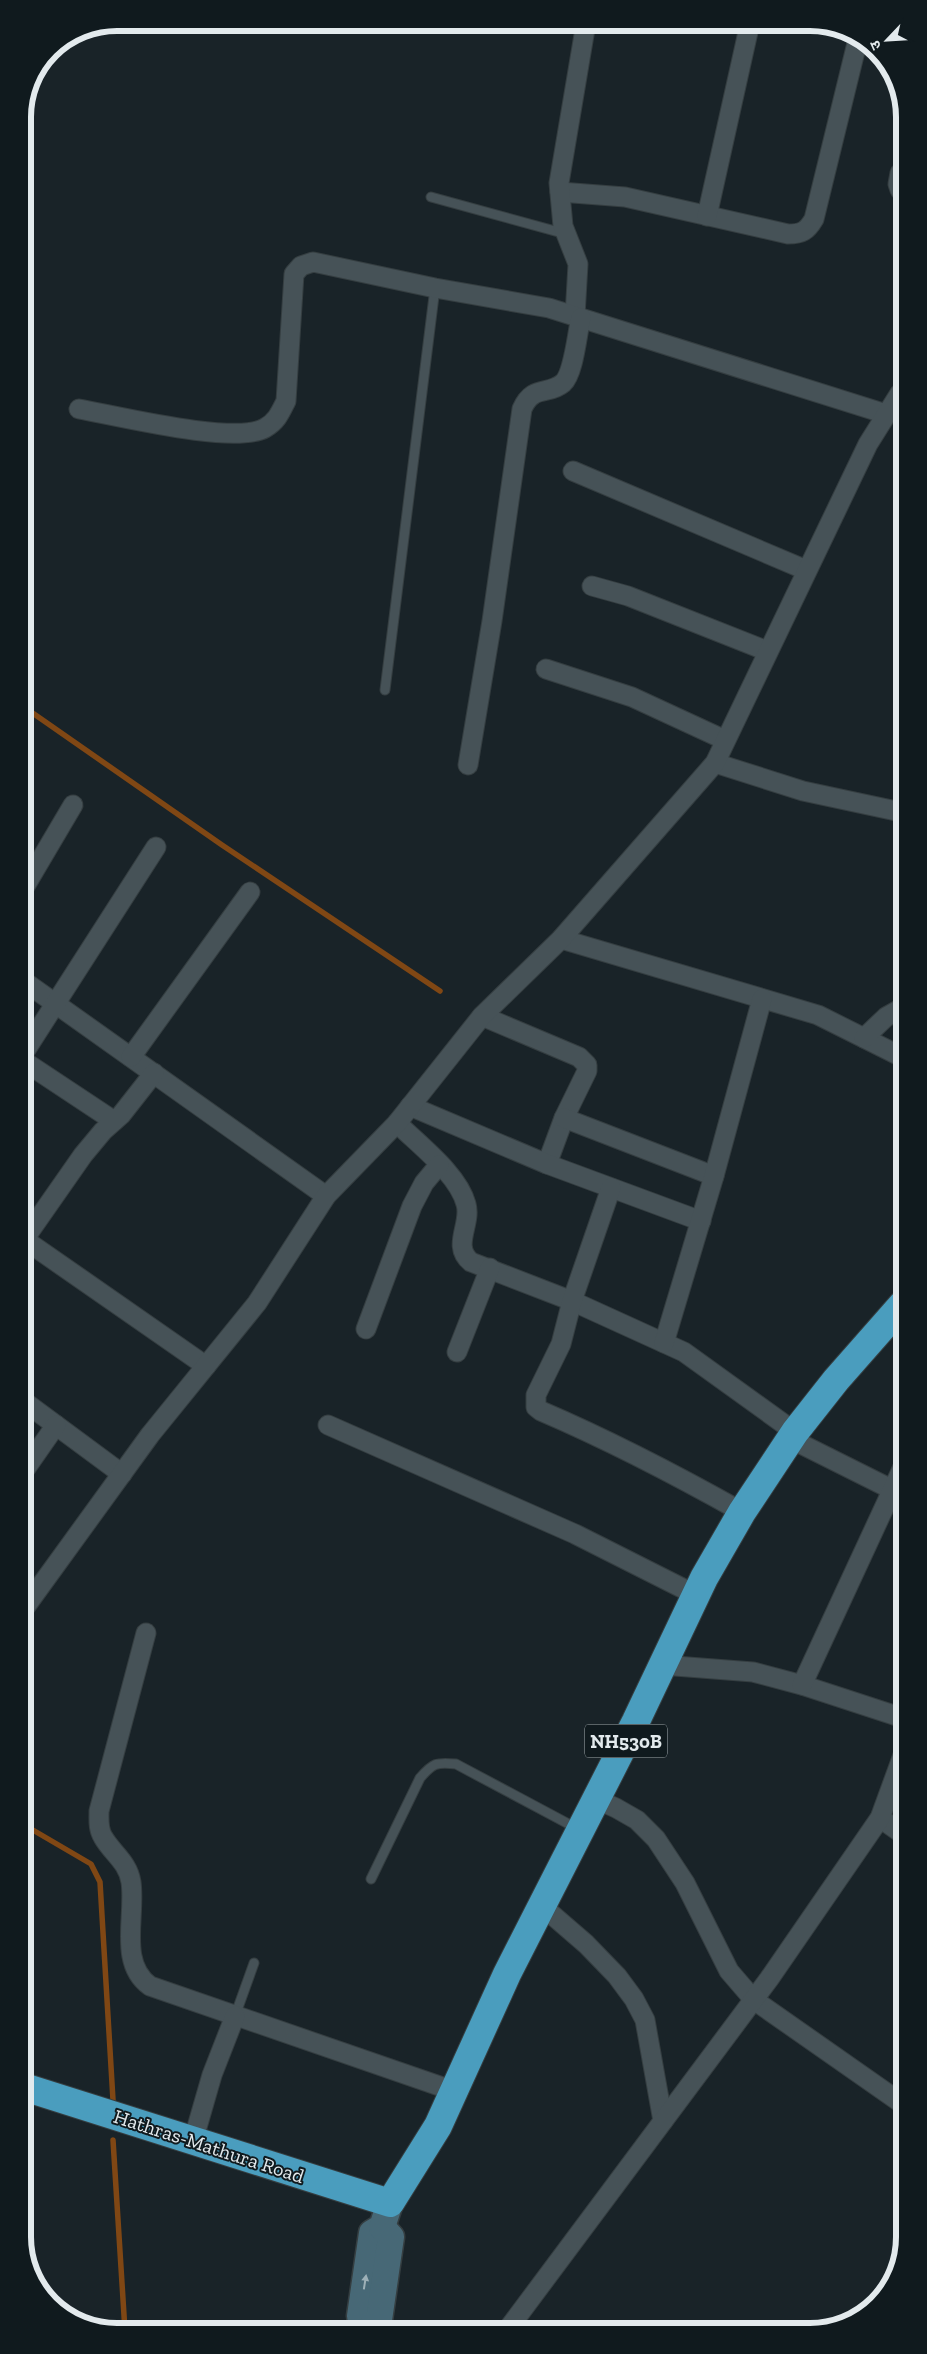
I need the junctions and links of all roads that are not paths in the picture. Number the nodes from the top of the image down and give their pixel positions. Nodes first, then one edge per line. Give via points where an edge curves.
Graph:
1 (585, 31) edge
2 (748, 31) edge
3 (856, 45) edge
4 (560, 192) junction
5 (431, 197) dead end
6 (707, 216) junction
7 (566, 234) junction
8 (436, 288) junction
9 (578, 317) junction
10 (896, 399) edge
11 (79, 409) dead end
12 (886, 414) junction
13 (573, 471) dead end
14 (806, 570) junction
15 (592, 586) dead end
16 (767, 651) junction
17 (546, 669) dead end
18 (386, 690) dead end
19 (725, 740) junction
20 (715, 763) junction
21 (468, 765) dead end
22 (73, 805) dead end
23 (896, 811) edge
24 (156, 847) dead end
25 (31, 876) edge
26 (250, 892) dead end
27 (561, 939) junction
28 (31, 986) edge
29 (762, 999) junction
30 (55, 1003) junction
31 (896, 1011) edge
32 (482, 1016) junction
33 (864, 1038) junction
34 (31, 1041) edge
35 (896, 1053) edge
36 (131, 1057) junction
37 (31, 1066) edge
38 (154, 1073) junction
39 (410, 1106) junction
40 (564, 1118) junction
41 (114, 1121) junction
42 (397, 1122) junction
43 (547, 1164) junction
44 (439, 1165) junction
45 (714, 1176) junction
46 (611, 1188) junction
47 (326, 1196) junction
48 (701, 1221) junction
49 (31, 1230) edge
50 (31, 1243) edge
51 (490, 1268) junction
52 (572, 1301) junction
53 (896, 1312) edge
54 (366, 1329) dead end
55 (664, 1343) junction
56 (456, 1352) dead end
57 (206, 1366) junction
58 (31, 1407) edge
59 (56, 1425) junction
60 (328, 1425) dead end
61 (793, 1436) junction
62 (31, 1461) edge
63 (122, 1474) junction
64 (896, 1492) edge
65 (896, 1495) edge
66 (742, 1512) junction
67 (32, 1586) edge
68 (696, 1595) junction
69 (146, 1633) dead end
70 (662, 1665) junction
71 (802, 1685) junction
72 (896, 1716) edge
73 (896, 1774) edge
74 (596, 1799) junction
75 (880, 1818) junction
76 (896, 1829) edge
77 (581, 1830) junction
78 (371, 1879) dead end
79 (542, 1906) junction
80 (254, 1963) dead end
81 (754, 2000) junction
82 (235, 2016) junction
83 (31, 2089) edge
84 (454, 2091) junction
85 (896, 2098) edge
86 (663, 2120) junction
87 (193, 2141) junction
88 (386, 2215) junction
89 (365, 2323) edge
90 (512, 2323) edge

1 - 4 street
2 - 6 street
3 - 6 street via 809,229 800,234 788,234
4 - 6 street via 625,197
4 - 7 street
5 - 7 lane
7 - 9 street via 578,264
8 - 9 street via 549,308
8 - 11 street via 313,262 301,266 294,274 286,401 277,420 264,429 246,434 218,434
8 - 18 lane
9 - 12 street
9 - 21 street via 569,372 563,382 531,395 522,409
10 - 12 street
12 - 14 street
13 - 14 street
14 - 16 street
15 - 16 street via 628,596
16 - 19 street
17 - 19 street via 632,697
19 - 20 street
20 - 23 street via 803,791
20 - 27 street
22 - 25 street
24 - 30 street
26 - 36 street
27 - 29 street
27 - 32 street
28 - 30 street
29 - 33 street via 818,1014
29 - 45 street
30 - 34 street
30 - 36 street
31 - 33 street via 886,1016
32 - 39 street
32 - 40 street via 584,1060 587,1071
33 - 35 street
36 - 38 street
37 - 41 street
38 - 41 street
38 - 47 street
39 - 42 street
39 - 43 street
40 - 43 street
40 - 45 street
41 - 49 street via 83,1155
42 - 44 street
42 - 47 street
43 - 46 street
44 - 51 street via 459,1185 467,1207 462,1238 464,1256 470,1262
44 - 54 street via 424,1183 412,1206
45 - 48 street
46 - 48 street
46 - 52 street
47 - 57 street via 258,1303
48 - 55 street
50 - 57 street
51 - 52 street
51 - 56 street
52 - 55 street
52 - 66 street via 561,1344 536,1395 536,1406 611,1441
53 - 61 highway, NH530B via 836,1380
55 - 61 street via 684,1352
57 - 63 street
58 - 59 street
59 - 62 street
59 - 63 street
60 - 68 street via 575,1534
61 - 64 street
61 - 66 highway, NH530B
63 - 67 street
65 - 71 street
66 - 68 highway, NH530B
68 - 70 highway, NH530B
69 - 82 street via 101,1798 99,1826 131,1882 131,1954 141,1980
70 - 71 street via 754,1672
70 - 74 highway, NH530B
71 - 72 street
73 - 75 street
74 - 77 highway, NH530B
74 - 81 street via 637,1820 656,1839 685,1883 729,1971
75 - 76 street
75 - 81 street
77 - 78 lane via 456,1764 440,1762 430,1766 420,1778
77 - 79 highway, NH530B
79 - 84 highway, NH530B
79 - 86 street via 586,1944 634,1999 645,2020
80 - 82 lane
81 - 85 street
81 - 86 street
82 - 84 street
82 - 87 street via 212,2075
83 - 87 highway, Hathras-Mathura Road
84 - 88 highway, NH530B via 438,2126
86 - 90 street
87 - 88 highway, Hathras-Mathura Road
88 - 89 street via 372,2233 360,2316

